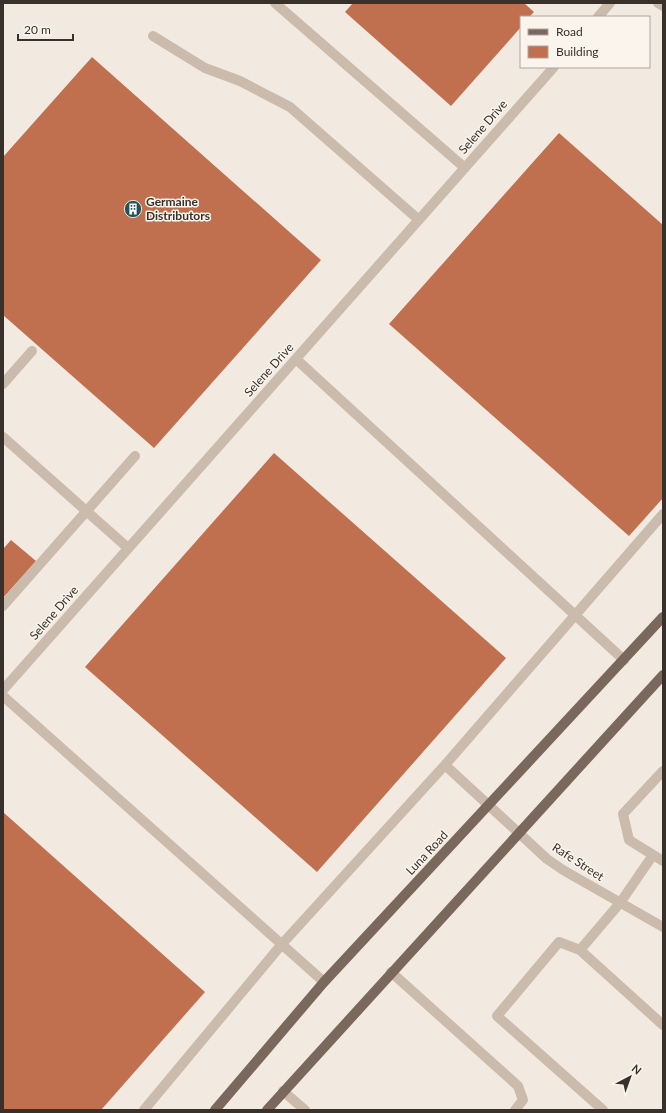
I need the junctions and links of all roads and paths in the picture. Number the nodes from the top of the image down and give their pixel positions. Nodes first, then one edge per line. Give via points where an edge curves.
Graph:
1 (275, 3) edge
2 (610, 3) edge
3 (658, 3) edge
4 (663, 6) edge
5 (599, 16) edge
6 (153, 36) dead end
7 (553, 68) edge
8 (464, 168) junction
9 (419, 220) junction
10 (32, 351) dead end
11 (296, 359) junction
12 (3, 384) edge
13 (3, 437) edge
14 (135, 456) dead end
15 (87, 511) junction
16 (663, 514) edge
17 (128, 548) junction
18 (3, 606) edge
19 (574, 614) junction
20 (663, 617) edge
21 (624, 660) junction
22 (663, 675) edge
23 (3, 690) edge
24 (3, 696) edge
25 (444, 765) junction
26 (663, 771) edge
27 (489, 806) junction
28 (518, 833) junction
29 (653, 856) junction
30 (663, 861) edge
31 (620, 903) junction
32 (663, 927) edge
33 (282, 944) junction
34 (580, 950) junction
35 (391, 972) junction
36 (324, 982) junction
37 (663, 1025) edge
38 (283, 1091) junction
39 (144, 1110) edge
40 (215, 1110) edge
41 (267, 1110) edge
42 (305, 1110) edge
43 (515, 1110) edge
44 (603, 1110) edge

1 - 8 street
2 - 5 street
3 - 4 street
6 - 9 street via 205,68 240,81 290,107
7 - 8 street, Selene Drive
8 - 9 street, Selene Drive
9 - 11 street, Selene Drive
10 - 12 street
11 - 17 street, Selene Drive
11 - 19 street
13 - 15 street
14 - 15 street
15 - 17 street
15 - 18 street
16 - 19 street
17 - 23 street, Selene Drive
19 - 21 street
19 - 25 street
20 - 21 main road, Luna Road
21 - 27 main road, Luna Road
22 - 28 main road
24 - 33 street
25 - 27 street, Rafe Street
25 - 33 street
26 - 29 street via 623,814 629,840
27 - 28 street, Rafe Street
27 - 36 main road, Luna Road
28 - 31 street, Rafe Street via 563,870
28 - 35 main road
29 - 30 street
29 - 31 street
31 - 32 street, Rafe Street
31 - 34 street
33 - 36 street
33 - 39 street
34 - 37 street
34 - 44 street via 559,942 497,1016
35 - 38 main road
35 - 43 street via 518,1086 523,1100
36 - 40 main road, Luna Road
38 - 41 main road
38 - 42 street

